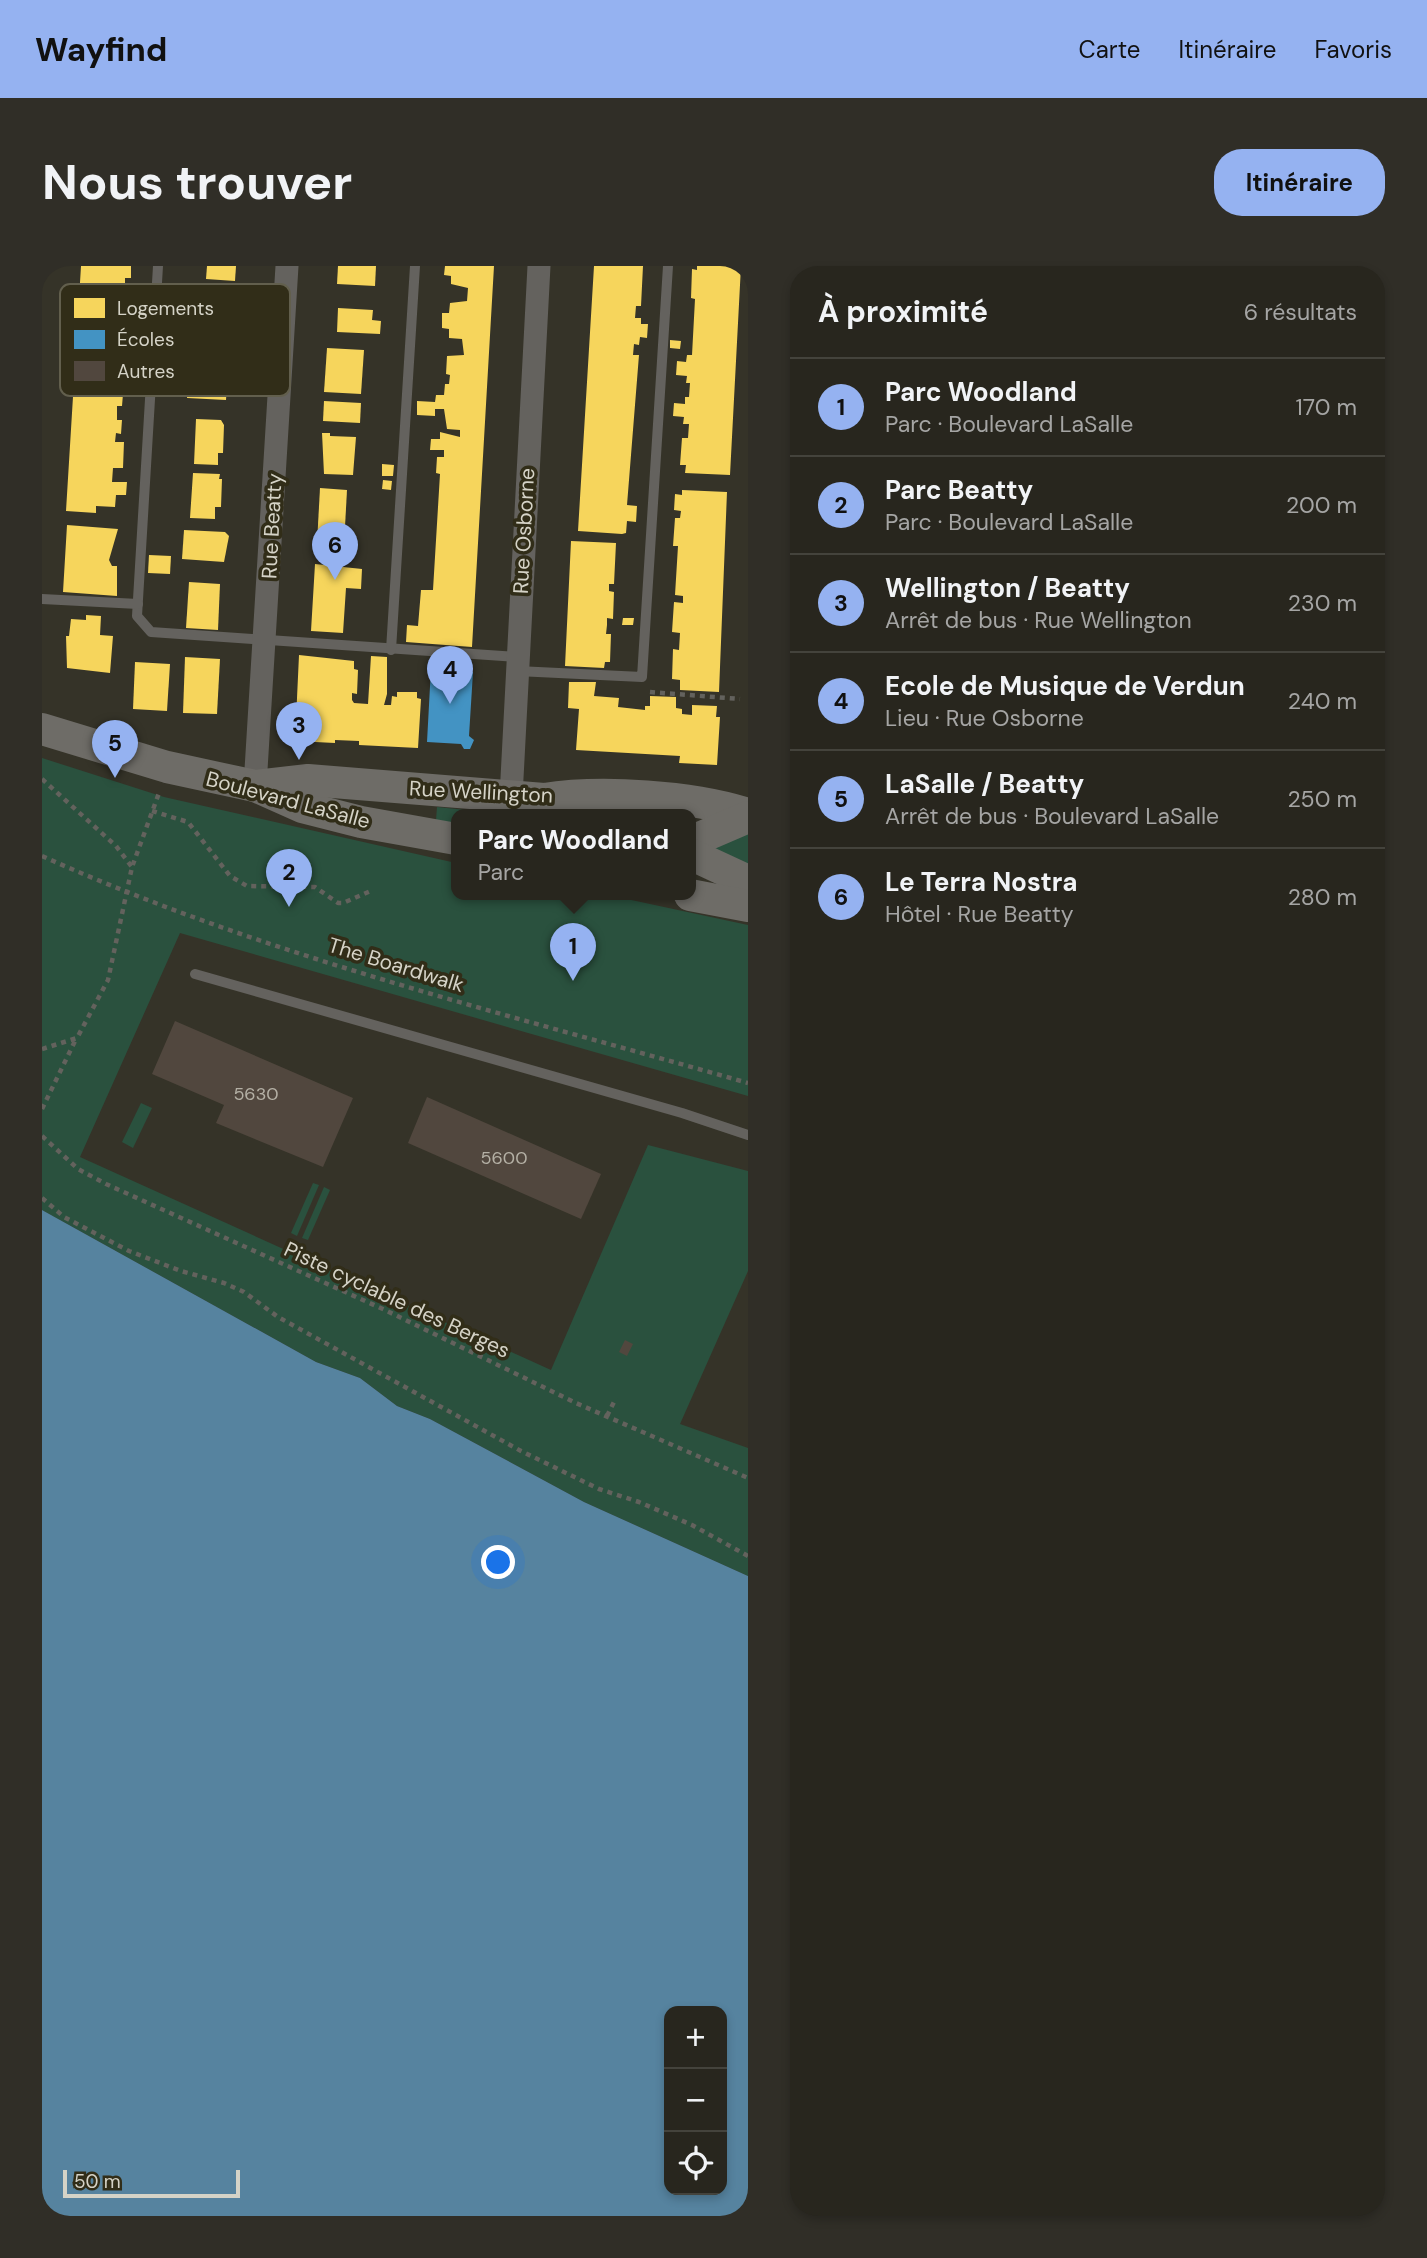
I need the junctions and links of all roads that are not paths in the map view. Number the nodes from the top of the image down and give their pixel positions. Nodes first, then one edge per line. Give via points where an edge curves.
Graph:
1 (158, 266) edge
2 (287, 266) edge
3 (415, 266) edge
4 (539, 266) edge
5 (668, 266) edge
6 (157, 284) edge
7 (286, 284) edge
8 (150, 396) edge
9 (280, 396) edge
10 (42, 599) edge
11 (138, 604) junction
12 (266, 640) junction
13 (391, 650) junction
14 (516, 664) junction
15 (42, 729) edge
16 (255, 786) junction
17 (511, 797) junction
18 (544, 799) junction
19 (568, 809) edge
20 (748, 816) edge
21 (451, 838) edge
22 (696, 839) edge
23 (696, 857) edge
24 (748, 881) edge
25 (696, 896) edge
26 (748, 906) edge
27 (195, 974) dead end
28 (748, 1135) edge

1 - 6 lane
2 - 7 street, Rue Beatty
3 - 13 lane
4 - 14 street, Rue Osborne
5 - 14 lane via 642,677
8 - 11 lane
9 - 12 street, Rue Beatty
10 - 11 lane
11 - 12 lane via 137,616 151,632
12 - 13 lane
12 - 16 street, Rue Beatty
13 - 14 lane
14 - 17 street, Rue Osborne
15 - 16 main road, Boulevard LaSalle via 167,767
16 - 17 main road, Rue Wellington via 307,780
16 - 21 main road, Boulevard LaSalle via 302,807
17 - 18 main road, Rue Wellington
18 - 19 main road
18 - 20 main road, Rue Wellington via 576,794 708,803
20 - 22 main road
23 - 24 main road
25 - 26 main road
27 - 28 lane

